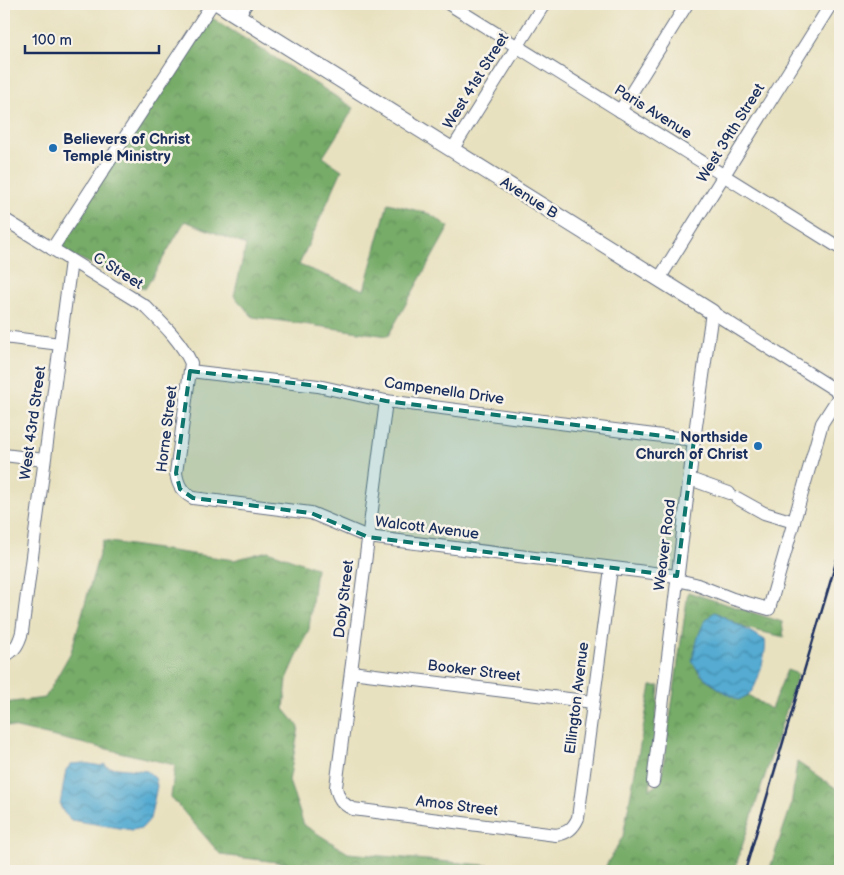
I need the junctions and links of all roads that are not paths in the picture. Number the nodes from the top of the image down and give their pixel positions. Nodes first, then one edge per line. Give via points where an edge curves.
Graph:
1 (212, 4) edge
2 (218, 4) edge
3 (449, 4) edge
4 (544, 4) edge
5 (687, 4) edge
6 (831, 4) edge
7 (242, 10) edge
8 (518, 46) junction
9 (620, 111) junction
10 (452, 150) junction
11 (723, 176) junction
12 (4, 219) edge
13 (840, 248) edge
14 (52, 249) junction
15 (71, 261) junction
16 (659, 279) junction
17 (712, 312) junction
18 (4, 337) edge
19 (60, 344) junction
20 (190, 371) junction
21 (840, 394) edge
22 (386, 401) junction
23 (694, 440) junction
24 (4, 455) edge
25 (44, 460) junction
26 (690, 479) junction
27 (180, 489) joint
28 (794, 522) junction
29 (368, 537) junction
30 (611, 568) junction
31 (677, 578) junction
32 (4, 656) edge
33 (351, 672) junction
34 (593, 702) junction
35 (653, 782) dead end
36 (341, 801) joint
37 (570, 830) joint

1 - 14 street
2 - 7 main road, Avenue B
3 - 8 street, Paris Avenue
4 - 8 street, West 41st Street
5 - 9 street
6 - 11 street, West 39th Street
7 - 10 main road, Avenue B
8 - 9 street, Paris Avenue
8 - 10 street, West 41st Street
9 - 11 street, Paris Avenue
10 - 16 main road, Avenue B
11 - 13 street, Paris Avenue
11 - 16 street, West 39th Street
12 - 14 street, C Street
14 - 15 street, C Street
15 - 19 street, West 43rd Street
15 - 20 street, C Street via 145,306 186,353 191,363
16 - 17 main road, Avenue B
17 - 21 street, Avenue B
17 - 23 street, Weaver Road
18 - 19 street
19 - 25 street, West 43rd Street
20 - 22 street, Campenella Drive via 318,386
20 - 27 street, Horne Street via 176,473
21 - 28 street via 822,423
22 - 23 street, Campenella Drive
22 - 29 street, Doby Street
23 - 26 street, Weaver Road
24 - 25 street
25 - 32 street, West 43rd Street via 22,632 15,648
26 - 28 street via 733,495 764,513
26 - 31 street, Weaver Road
27 - 29 street, Walcott Avenue via 193,498 311,513
28 - 31 street, Walcott Avenue via 769,609
29 - 30 street, Walcott Avenue
29 - 33 street, Doby Street
30 - 31 street, Walcott Avenue
30 - 34 street, Ellington Avenue
31 - 35 street, Weaver Road
33 - 34 street, Booker Street
33 - 36 street, Doby Street via 336,787
34 - 37 street, Ellington Avenue via 578,818
36 - 37 street, Amos Street via 353,809 556,835

